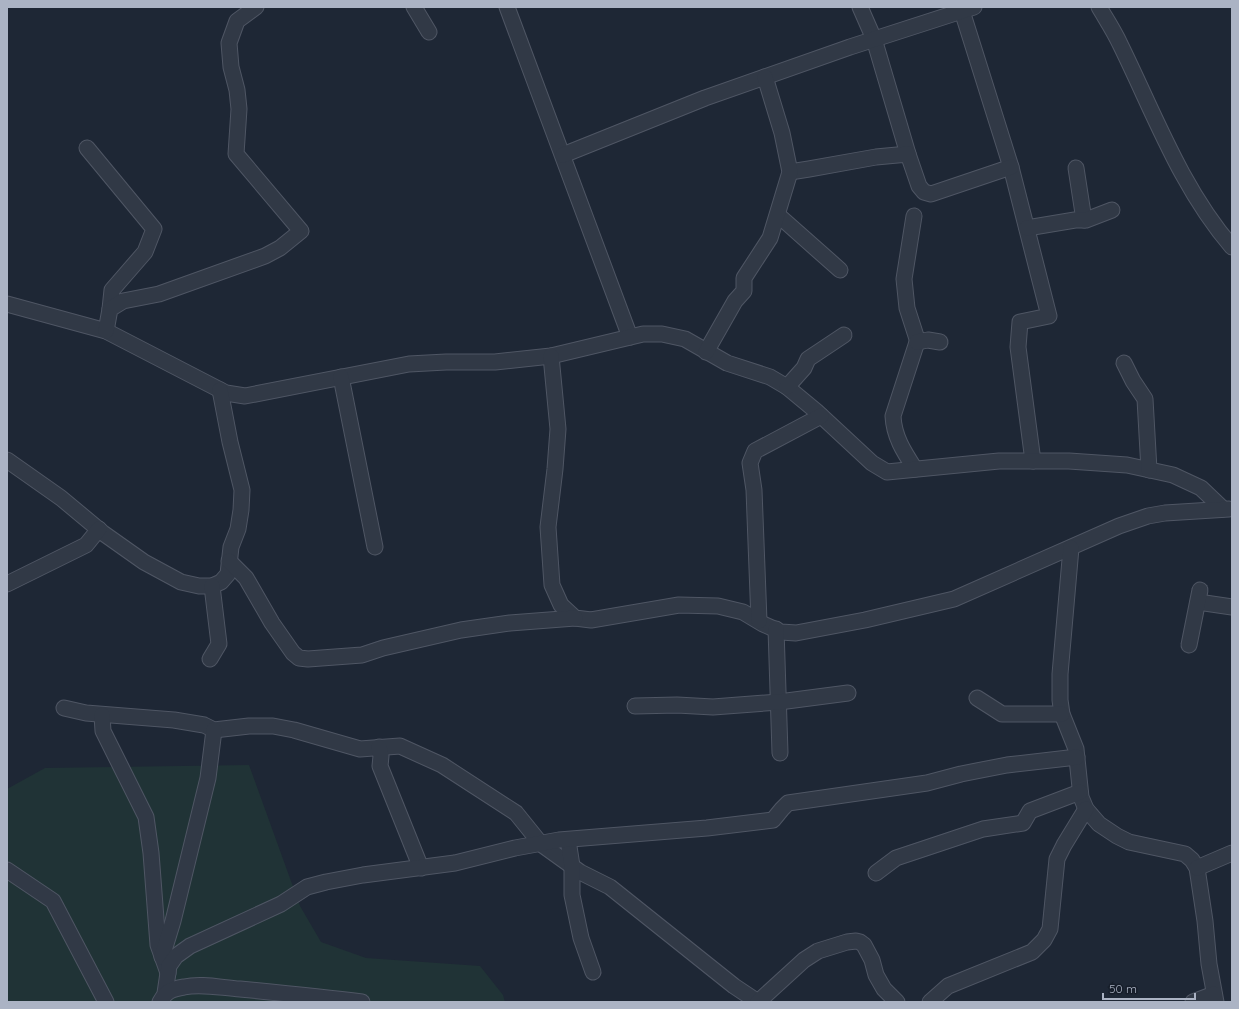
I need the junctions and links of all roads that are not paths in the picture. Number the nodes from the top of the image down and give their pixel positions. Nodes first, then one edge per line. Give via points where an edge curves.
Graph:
1 (256, 7) edge
2 (414, 7) edge
3 (508, 7) edge
4 (860, 7) edge
5 (1098, 7) edge
6 (968, 9) edge
7 (429, 32) dead end
8 (874, 40) junction
9 (764, 77) junction
10 (87, 148) dead end
11 (908, 154) junction
12 (563, 155) junction
13 (1011, 167) junction
14 (1076, 168) dead end
15 (790, 172) junction
16 (1112, 210) dead end
17 (778, 215) junction
18 (914, 216) dead end
19 (1084, 220) junction
20 (1027, 228) junction
21 (1232, 247) edge
22 (840, 270) dead end
23 (7, 304) edge
24 (110, 309) junction
25 (106, 331) junction
26 (844, 335) dead end
27 (630, 337) junction
28 (917, 342) junction
29 (940, 342) dead end
30 (706, 352) junction
31 (552, 356) junction
32 (1124, 363) dead end
33 (341, 377) junction
34 (787, 387) junction
35 (220, 390) junction
36 (821, 416) junction
37 (7, 460) edge
38 (1033, 462) junction
39 (915, 470) junction
40 (1149, 470) junction
41 (1228, 509) edge
42 (99, 529) junction
43 (375, 547) dead end
44 (1071, 548) junction
45 (229, 562) junction
46 (7, 584) edge
47 (212, 586) junction
48 (1232, 607) edge
49 (575, 618) junction
50 (759, 621) junction
51 (776, 630) junction
52 (1189, 645) dead end
53 (210, 659) dead end
54 (848, 693) dead end
55 (977, 698) dead end
56 (779, 702) junction
57 (635, 706) dead end
58 (64, 708) dead end
59 (1062, 714) junction
60 (102, 715) junction
61 (214, 730) junction
62 (379, 747) junction
63 (780, 753) dead end
64 (1077, 757) junction
65 (1080, 792) junction
66 (1086, 809) junction
67 (568, 840) junction
68 (541, 844) junction
69 (1232, 853) edge
70 (572, 866) junction
71 (421, 868) junction
72 (1197, 868) junction
73 (7, 870) edge
74 (876, 873) dead end
75 (162, 957) junction
76 (593, 972) dead end
77 (168, 973) junction
78 (163, 997) edge
79 (1215, 998) edge
80 (893, 1001) edge
81 (106, 1002) edge
82 (362, 1002) edge
83 (758, 1002) edge
84 (930, 1002) edge
85 (1193, 1002) edge

1 - 24 street via 237,21 229,43 239,109 236,154 302,231 265,256 159,294 123,301
2 - 7 street
3 - 12 street
4 - 8 street
5 - 21 street via 1119,43 1190,187
6 - 8 street
6 - 13 street
8 - 9 street
8 - 11 street
9 - 12 street
9 - 15 street via 782,133
10 - 24 street via 154,229 145,252 112,290
11 - 13 street via 919,186 924,192 931,194
11 - 15 street
12 - 27 street
13 - 20 street
14 - 19 street
15 - 17 street
16 - 19 street
17 - 22 street
17 - 30 street via 770,238 744,278 744,291 735,300
18 - 28 street via 904,278 907,308
19 - 20 street
20 - 38 street via 1049,316 1020,322 1018,347
23 - 25 street
24 - 25 street
25 - 35 street
26 - 34 street via 808,359 804,368
27 - 30 street via 662,334 685,340
27 - 31 street
28 - 29 street
28 - 39 street via 893,416 893,428 898,443
30 - 34 street via 727,363 770,377
31 - 33 street via 495,362 409,364
31 - 49 street via 558,429 548,527 552,586 560,605
32 - 40 street via 1145,398
33 - 35 street via 245,396
33 - 43 street
34 - 36 street
35 - 45 street via 242,490 238,529 231,547
36 - 39 street via 872,463 887,472
36 - 50 street via 755,451 750,462 754,490
37 - 42 street
38 - 39 street via 999,462
38 - 40 street via 1127,465
40 - 41 street via 1174,475 1201,488
41 - 44 street via 1148,516
42 - 46 street via 86,545
42 - 47 street via 144,562 181,582
44 - 51 street via 954,598 865,620 796,633
44 - 59 street via 1060,674
45 - 47 street via 228,574 221,582
45 - 49 street via 246,578 272,623 292,653 299,658 362,655 461,630
47 - 53 street via 220,644
48 - 52 street via 1199,596
49 - 50 street via 591,620 679,605 718,606 743,612
50 - 51 street
51 - 56 street
54 - 56 street
55 - 59 street via 1002,714
56 - 57 street via 713,707
56 - 63 street
58 - 60 street
59 - 64 street
60 - 61 street via 174,720 204,725
60 - 75 street via 103,731 146,817 158,945
61 - 62 street via 273,726 360,749
61 - 75 street via 208,778
62 - 68 street via 400,746 442,765 516,813
62 - 71 street via 380,766
64 - 65 street
64 - 67 street via 1008,765 927,783 788,803 773,820
65 - 66 street
65 - 74 street via 1030,811 1023,823 983,829 896,858
66 - 72 street via 1100,824 1123,839 1185,854
66 - 84 street via 1057,860 1050,929 1044,940 1032,952 948,986
67 - 68 street
67 - 70 street
68 - 70 street
68 - 71 street
69 - 72 street
70 - 76 street via 572,895 581,938
70 - 83 street via 610,887 728,982
71 - 77 street via 363,875 307,887 281,904 190,946 176,956 169,966
72 - 79 street
73 - 81 street via 53,901
75 - 77 street
77 - 78 street
78 - 82 street via 185,986 205,986
79 - 85 street
80 - 83 street via 876,975 864,945 851,941 818,951 804,960

